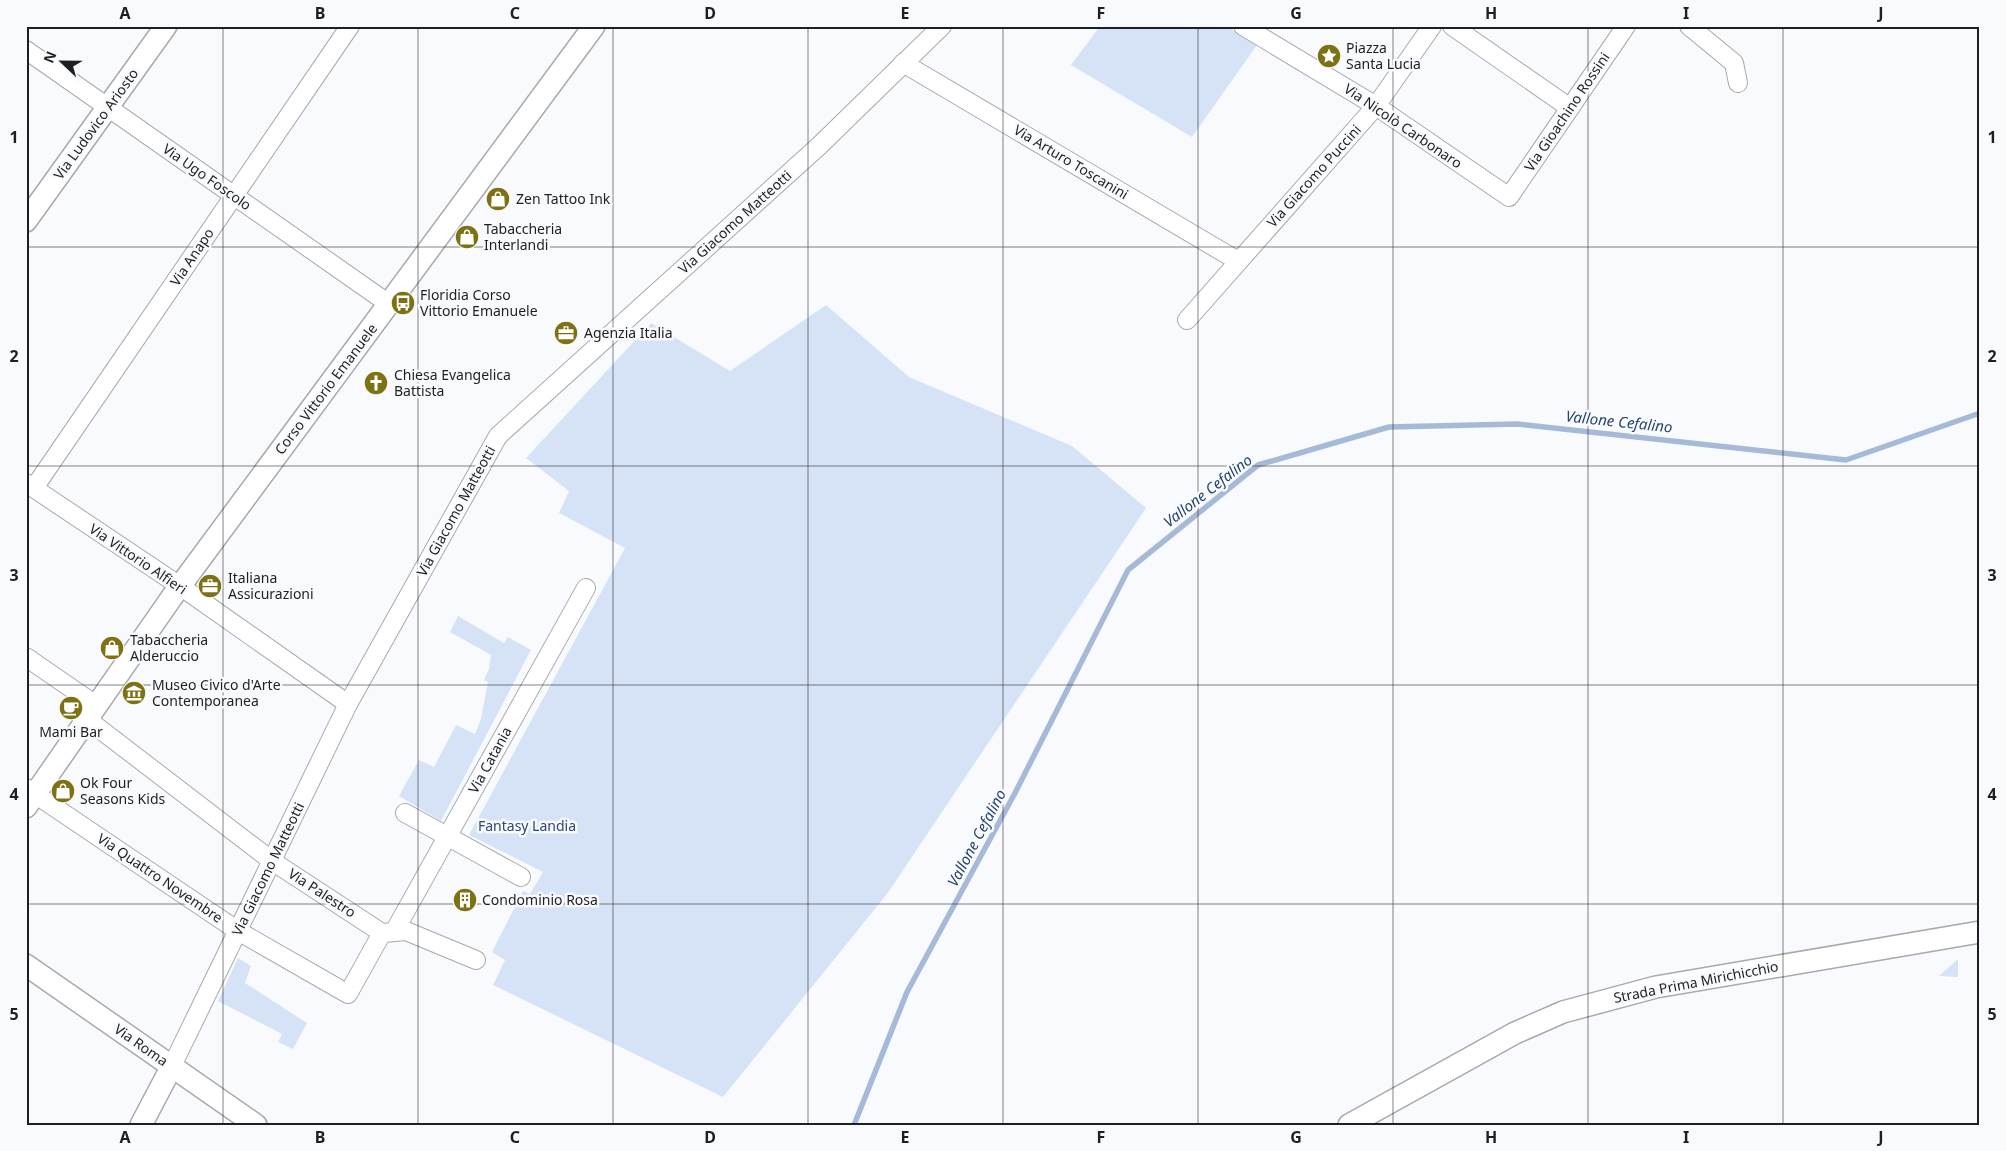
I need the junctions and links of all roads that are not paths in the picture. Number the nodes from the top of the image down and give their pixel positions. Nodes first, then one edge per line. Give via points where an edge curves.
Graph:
1 (166, 26) edge
2 (350, 26) edge
3 (594, 26) edge
4 (942, 26) edge
5 (1243, 26) edge
6 (1432, 26) edge
7 (1452, 26) edge
8 (1626, 26) edge
9 (1689, 26) edge
10 (26, 50) edge
11 (903, 63) junction
12 (1738, 83) dead end
13 (1376, 106) junction
14 (108, 107) junction
15 (1570, 108) junction
16 (234, 196) junction
17 (1509, 197) joint
18 (26, 221) edge
19 (1238, 261) junction
20 (389, 304) junction
21 (1187, 320) dead end
22 (30, 485) edge
23 (180, 586) junction
24 (586, 588) dead end
25 (26, 657) edge
26 (348, 704) junction
27 (92, 713) junction
28 (29, 797) edge
29 (405, 813) dead end
30 (447, 836) junction
31 (272, 861) junction
32 (521, 877) dead end
33 (238, 931) junction
34 (1980, 932) edge
35 (388, 933) junction
36 (476, 960) dead end
37 (26, 965) edge
38 (348, 994) joint
39 (172, 1066) junction
40 (141, 1125) edge
41 (256, 1125) edge
42 (1349, 1125) edge

1 - 14 main road, Via Ludovico Ariosto
2 - 16 street, Via Anapo
3 - 20 main road, Corso Vittorio Emanuele
4 - 11 street, Via Giacomo Matteotti
5 - 13 street, Via Nicolò Carbonaro
6 - 13 street, Via Giacomo Puccini
7 - 15 street
8 - 15 street, Via Gioachino Rossini
9 - 12 street via 1734,63
10 - 14 street, Via Ugo Foscolo
11 - 19 street, Via Arturo Toscanini
11 - 26 street, Via Giacomo Matteotti via 819,146 498,436
13 - 17 street, Via Nicolò Carbonaro
13 - 19 street, Via Giacomo Puccini
14 - 16 street, Via Ugo Foscolo
14 - 18 main road, Via Ludovico Ariosto
15 - 17 street, Via Gioachino Rossini
16 - 20 street, Via Ugo Foscolo
16 - 22 street, Via Anapo
19 - 21 street, Via Giacomo Puccini
20 - 23 main road, Corso Vittorio Emanuele
22 - 23 street, Via Vittorio Alfieri
23 - 26 street, Via Vittorio Alfieri
23 - 27 main road, Corso Vittorio Emanuele
24 - 30 street, Via Catania
25 - 27 street, Via Palestro
26 - 31 street, Via Giacomo Matteotti
27 - 28 main road, Corso Vittorio Emanuele
27 - 31 street, Via Palestro
28 - 33 street, Via Quattro Novembre
29 - 30 street
30 - 32 street
30 - 35 street, Via Catania
31 - 33 street, Via Giacomo Matteotti
31 - 35 street, Via Palestro
33 - 38 street, Via Quattro Novembre
33 - 39 street, Via Giacomo Matteotti
34 - 42 main road, Strada Prima Mirichicchio via 1656,987 1563,1012 1515,1033
35 - 36 street, Via Palestro via 406,932
35 - 38 street, Via Catania
37 - 39 main road, Via Roma
39 - 40 main road, Via Giacomo Matteotti
39 - 41 main road, Via Roma

